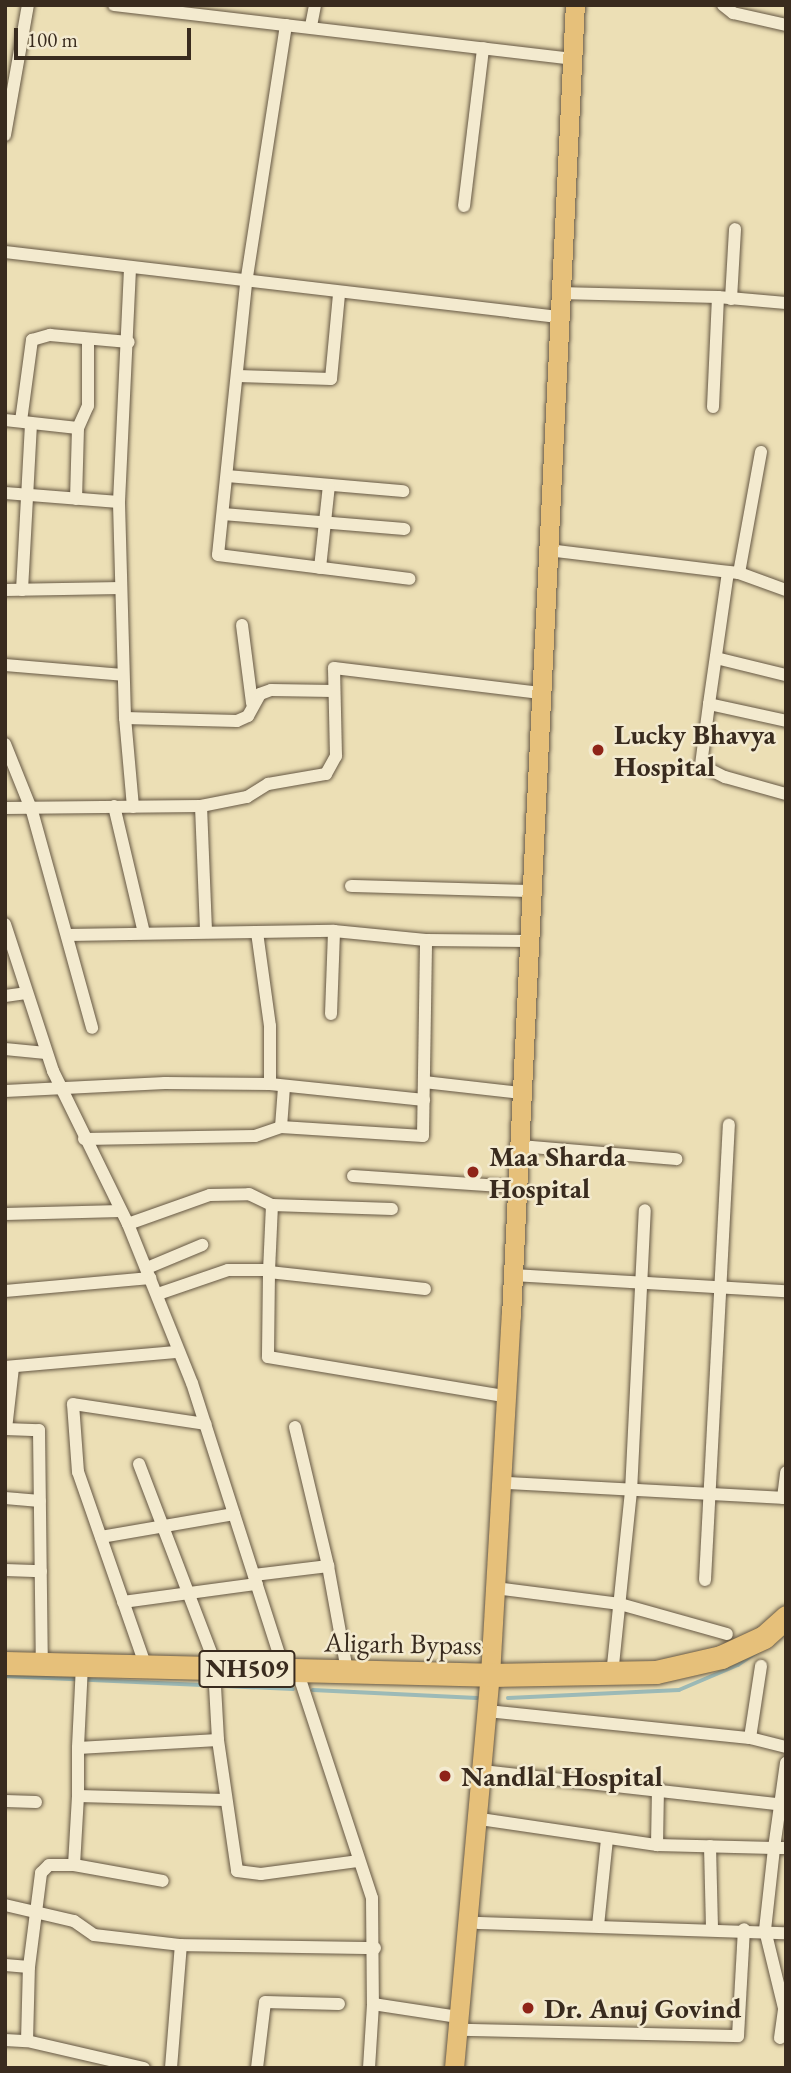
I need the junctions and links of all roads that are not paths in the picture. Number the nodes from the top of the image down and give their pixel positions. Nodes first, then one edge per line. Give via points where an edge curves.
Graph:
1 (28, 5) edge
2 (114, 5) edge
3 (315, 5) edge
4 (575, 5) edge
5 (723, 5) edge
6 (286, 25) junction
7 (786, 25) edge
8 (311, 26) junction
9 (483, 48) junction
10 (573, 59) junction
11 (5, 135) edge
12 (464, 206) dead end
13 (734, 229) dead end
14 (5, 252) edge
15 (130, 267) junction
16 (246, 284) junction
17 (559, 293) junction
18 (339, 295) junction
19 (718, 297) junction
20 (732, 299) junction
21 (786, 303) edge
22 (558, 317) junction
23 (88, 338) junction
24 (129, 342) junction
25 (238, 376) junction
26 (713, 407) dead end
27 (5, 420) edge
28 (26, 422) junction
29 (78, 428) junction
30 (761, 452) dead end
31 (227, 476) junction
32 (329, 485) junction
33 (403, 491) dead end
34 (5, 492) edge
35 (28, 493) junction
36 (76, 499) junction
37 (119, 502) junction
38 (223, 514) junction
39 (325, 523) junction
40 (404, 529) dead end
41 (548, 550) junction
42 (320, 568) junction
43 (734, 573) junction
44 (410, 579) dead end
45 (121, 588) junction
46 (5, 590) edge
47 (22, 590) junction
48 (786, 590) edge
49 (242, 625) dead end
50 (716, 657) junction
51 (5, 665) edge
52 (786, 674) edge
53 (123, 675) junction
54 (333, 691) junction
55 (540, 693) junction
56 (252, 703) junction
57 (709, 704) junction
58 (125, 718) junction
59 (786, 721) edge
60 (5, 744) edge
61 (786, 794) edge
62 (114, 806) junction
63 (201, 806) junction
64 (133, 807) junction
65 (5, 808) edge
66 (32, 811) junction
67 (351, 886) dead end
68 (531, 891) junction
69 (5, 924) edge
70 (206, 930) junction
71 (334, 931) junction
72 (257, 932) junction
73 (144, 933) junction
74 (66, 935) junction
75 (426, 940) junction
76 (528, 941) junction
77 (10, 959) edge
78 (26, 993) junction
79 (5, 996) edge
80 (331, 1014) dead end
81 (92, 1028) dead end
82 (5, 1049) edge
83 (46, 1053) junction
84 (424, 1082) junction
85 (270, 1084) junction
86 (60, 1087) junction
87 (284, 1087) junction
88 (5, 1091) edge
89 (521, 1093) junction
90 (424, 1100) junction
91 (729, 1125) dead end
92 (281, 1127) junction
93 (84, 1139) junction
94 (520, 1146) junction
95 (676, 1159) dead end
96 (353, 1176) dead end
97 (516, 1187) junction
98 (272, 1205) junction
99 (391, 1209) dead end
100 (645, 1210) dead end
101 (121, 1211) junction
102 (5, 1214) edge
103 (128, 1224) junction
104 (202, 1245) dead end
105 (269, 1271) junction
106 (149, 1273) junction
107 (513, 1275) junction
108 (640, 1282) junction
109 (722, 1287) junction
110 (425, 1289) dead end
111 (5, 1291) edge
112 (786, 1291) edge
113 (158, 1294) junction
114 (511, 1316) junction
115 (178, 1352) junction
116 (9, 1367) edge
117 (504, 1396) junction
118 (206, 1424) junction
119 (295, 1427) dead end
120 (6, 1429) edge
121 (139, 1464) dead end
122 (786, 1472) edge
123 (508, 1483) junction
124 (631, 1492) junction
125 (707, 1494) junction
126 (5, 1498) edge
127 (784, 1498) edge
128 (40, 1501) junction
129 (234, 1514) junction
130 (163, 1525) junction
131 (101, 1537) junction
132 (328, 1566) junction
133 (5, 1570) edge
134 (41, 1572) junction
135 (255, 1580) junction
136 (705, 1580) dead end
137 (503, 1589) junction
138 (189, 1593) junction
139 (123, 1602) junction
140 (620, 1604) junction
141 (786, 1618) edge
142 (727, 1634) dead end
143 (5, 1663) edge
144 (42, 1664) junction
145 (761, 1665) dead end
146 (146, 1667) junction
147 (290, 1670) junction
148 (347, 1671) junction
149 (81, 1673) junction
150 (215, 1675) junction
151 (494, 1675) junction
152 (612, 1675) junction
153 (497, 1712) junction
154 (750, 1738) junction
155 (218, 1740) junction
156 (786, 1747) edge
157 (78, 1748) junction
158 (786, 1763) edge
159 (491, 1772) junction
160 (658, 1788) junction
161 (78, 1796) junction
162 (225, 1800) junction
163 (5, 1801) edge
164 (36, 1802) dead end
165 (778, 1804) junction
166 (487, 1820) junction
167 (607, 1839) junction
168 (657, 1845) junction
169 (710, 1846) junction
170 (780, 1848) edge
171 (359, 1861) junction
172 (74, 1865) junction
173 (163, 1881) dead end
174 (5, 1905) edge
175 (38, 1909) junction
176 (478, 1923) junction
177 (598, 1926) junction
178 (712, 1928) junction
179 (744, 1929) junction
180 (765, 1930) junction
181 (786, 1933) edge
182 (181, 1945) junction
183 (470, 1946) junction
184 (375, 1948) junction
185 (5, 1965) edge
186 (29, 1967) junction
187 (339, 2004) dead end
188 (373, 2004) junction
189 (462, 2024) junction
190 (780, 2038) dead end
191 (5, 2040) edge
192 (27, 2041) junction
193 (144, 2068) edge
194 (171, 2068) edge
195 (257, 2068) edge
196 (369, 2068) edge
197 (454, 2068) edge
198 (465, 2068) edge

1 - 11 street
2 - 6 street
3 - 8 street
4 - 10 main road
5 - 7 street via 733,13
6 - 8 street
6 - 16 street
8 - 9 street
9 - 10 street
9 - 12 street
10 - 17 main road
13 - 20 street
14 - 15 street
15 - 16 street
15 - 24 street
16 - 18 street
16 - 25 street
17 - 19 street
17 - 22 main road
18 - 22 street
18 - 25 street via 331,379
19 - 20 street
19 - 26 street
20 - 21 street
22 - 41 main road
23 - 24 street
23 - 28 street via 50,335 32,340
23 - 29 street via 88,406
24 - 37 street
25 - 31 street
27 - 28 street
28 - 29 street
28 - 35 street
29 - 36 street
30 - 43 street
31 - 32 street
31 - 38 street
32 - 33 street
32 - 39 street
34 - 35 street
35 - 36 street
35 - 47 street
36 - 37 street
37 - 45 street
38 - 39 street
38 - 42 street via 218,555
39 - 40 street
39 - 42 street
41 - 43 street
41 - 55 main road
42 - 44 street
43 - 48 street
43 - 50 street
45 - 47 street
45 - 53 street
46 - 47 street
49 - 56 street
50 - 52 street
50 - 57 street
51 - 53 street
53 - 58 street
54 - 55 street via 334,668
54 - 56 street via 271,690
54 - 63 street via 336,756 326,774 268,784 247,797
55 - 68 main road
56 - 58 street via 248,716 237,721
57 - 59 street
57 - 61 street via 701,765 716,774
58 - 64 street
60 - 66 street
62 - 64 street
62 - 66 street
62 - 73 street
63 - 64 street
63 - 70 street
65 - 66 street
66 - 74 street
67 - 68 street
68 - 76 main road
69 - 77 street
70 - 72 street
70 - 73 street
71 - 72 street
71 - 75 street
71 - 80 street
72 - 85 street via 270,1026
73 - 74 street
74 - 81 street
75 - 76 street
75 - 84 street
76 - 89 main road
77 - 78 street
78 - 79 street
78 - 83 street
82 - 83 street
83 - 86 street
84 - 89 street
84 - 90 street
85 - 86 street
85 - 87 street
86 - 88 street
86 - 93 street
87 - 90 street
87 - 92 street
89 - 94 main road
90 - 92 street via 423,1136
91 - 109 street
92 - 93 street via 255,1136
93 - 101 street
94 - 95 street
94 - 97 main road
96 - 97 street
97 - 107 main road
98 - 99 street
98 - 103 street via 249,1194 210,1195
98 - 105 street
100 - 108 street
101 - 102 street
101 - 103 street
103 - 106 street
104 - 106 street
105 - 110 street
105 - 113 street via 228,1270
105 - 117 street via 268,1357
106 - 111 street
106 - 113 street
107 - 108 street
107 - 114 main road
108 - 109 street
108 - 124 street
109 - 112 street
109 - 125 street
113 - 115 street
114 - 117 main road
114 - 123 main road via 515,1344
115 - 116 street
115 - 118 street
116 - 120 street
117 - 151 main road
118 - 129 street
118 - 131 street via 73,1404 78,1472
119 - 132 street
120 - 128 street via 39,1430
121 - 130 street
122 - 127 street
123 - 124 street
123 - 137 main road
124 - 125 street
124 - 140 street
125 - 127 street
125 - 136 street
126 - 128 street
128 - 134 street
129 - 130 street
129 - 135 street
130 - 131 street
130 - 138 street
131 - 139 street
132 - 135 street
132 - 148 street
133 - 134 street
134 - 144 street
135 - 138 street
135 - 147 street
137 - 140 street
137 - 151 main road
138 - 139 street
138 - 150 street
139 - 146 street
140 - 142 street
140 - 152 street
141 - 152 highway, Aligarh Bypass / NH509 via 764,1637 721,1657 656,1672
143 - 144 highway, Aligarh Bypass / NH509
144 - 149 highway, Aligarh Bypass / NH509
145 - 154 street
146 - 149 highway, Aligarh Bypass / NH509
146 - 150 highway, Aligarh Bypass / NH509
147 - 148 highway, Aligarh Bypass / NH509
147 - 150 highway, Aligarh Bypass / NH509
147 - 171 street
148 - 151 highway, Aligarh Bypass / NH509
149 - 157 street
150 - 155 street
151 - 152 highway, Aligarh Bypass / NH509
151 - 153 main road
151 - 183 main road
153 - 154 street
153 - 159 main road
154 - 156 street
155 - 157 street
155 - 162 street
157 - 161 street
158 - 165 street
159 - 160 street
159 - 166 main road
160 - 165 street
160 - 168 street
161 - 162 street
161 - 172 street
162 - 171 street via 237,1871 261,1874
163 - 164 street
165 - 170 street
166 - 167 street
166 - 176 main road
167 - 168 street
167 - 177 street
168 - 169 street
169 - 170 street
169 - 178 street
170 - 180 street
171 - 184 street via 372,1898
172 - 173 street
172 - 175 street via 49,1865 41,1873
174 - 175 street
175 - 182 street via 74,1921 94,1934
175 - 186 street
176 - 177 street
176 - 183 main road
177 - 178 street
178 - 179 street
179 - 180 street
179 - 189 street via 738,2036
180 - 181 street
180 - 190 street via 784,2008
182 - 184 street
182 - 194 street
183 - 189 main road
184 - 188 street
185 - 186 street
186 - 192 street
187 - 195 street via 265,2002
188 - 189 street
188 - 196 street
189 - 197 main road
189 - 198 main road
191 - 192 street
192 - 193 street

